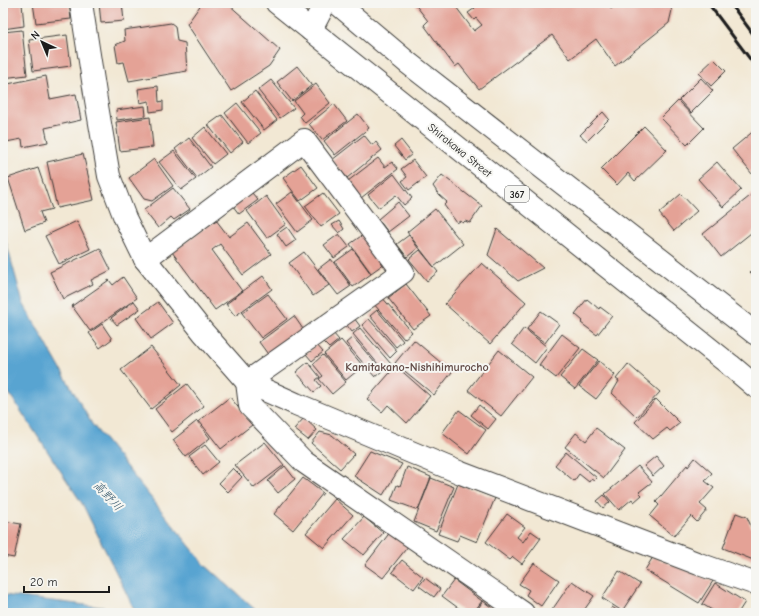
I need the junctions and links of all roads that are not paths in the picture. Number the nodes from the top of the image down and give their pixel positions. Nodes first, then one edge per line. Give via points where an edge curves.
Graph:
1 (81, 3) edge
2 (277, 3) edge
3 (325, 3) edge
4 (337, 3) edge
5 (311, 30) junction
6 (145, 259) junction
7 (756, 334) edge
8 (247, 382) junction
9 (756, 387) edge
10 (756, 584) edge
11 (524, 613) edge

1 - 6 main road via 109,176 125,218
2 - 5 main road, Shirakawa Street / 367
3 - 5 main road
4 - 7 main road via 414,68
5 - 9 main road, Shirakawa Street / 367
6 - 8 main road
6 - 8 main road via 304,140 403,272
8 - 10 main road via 461,473
8 - 11 main road via 250,406 304,462

